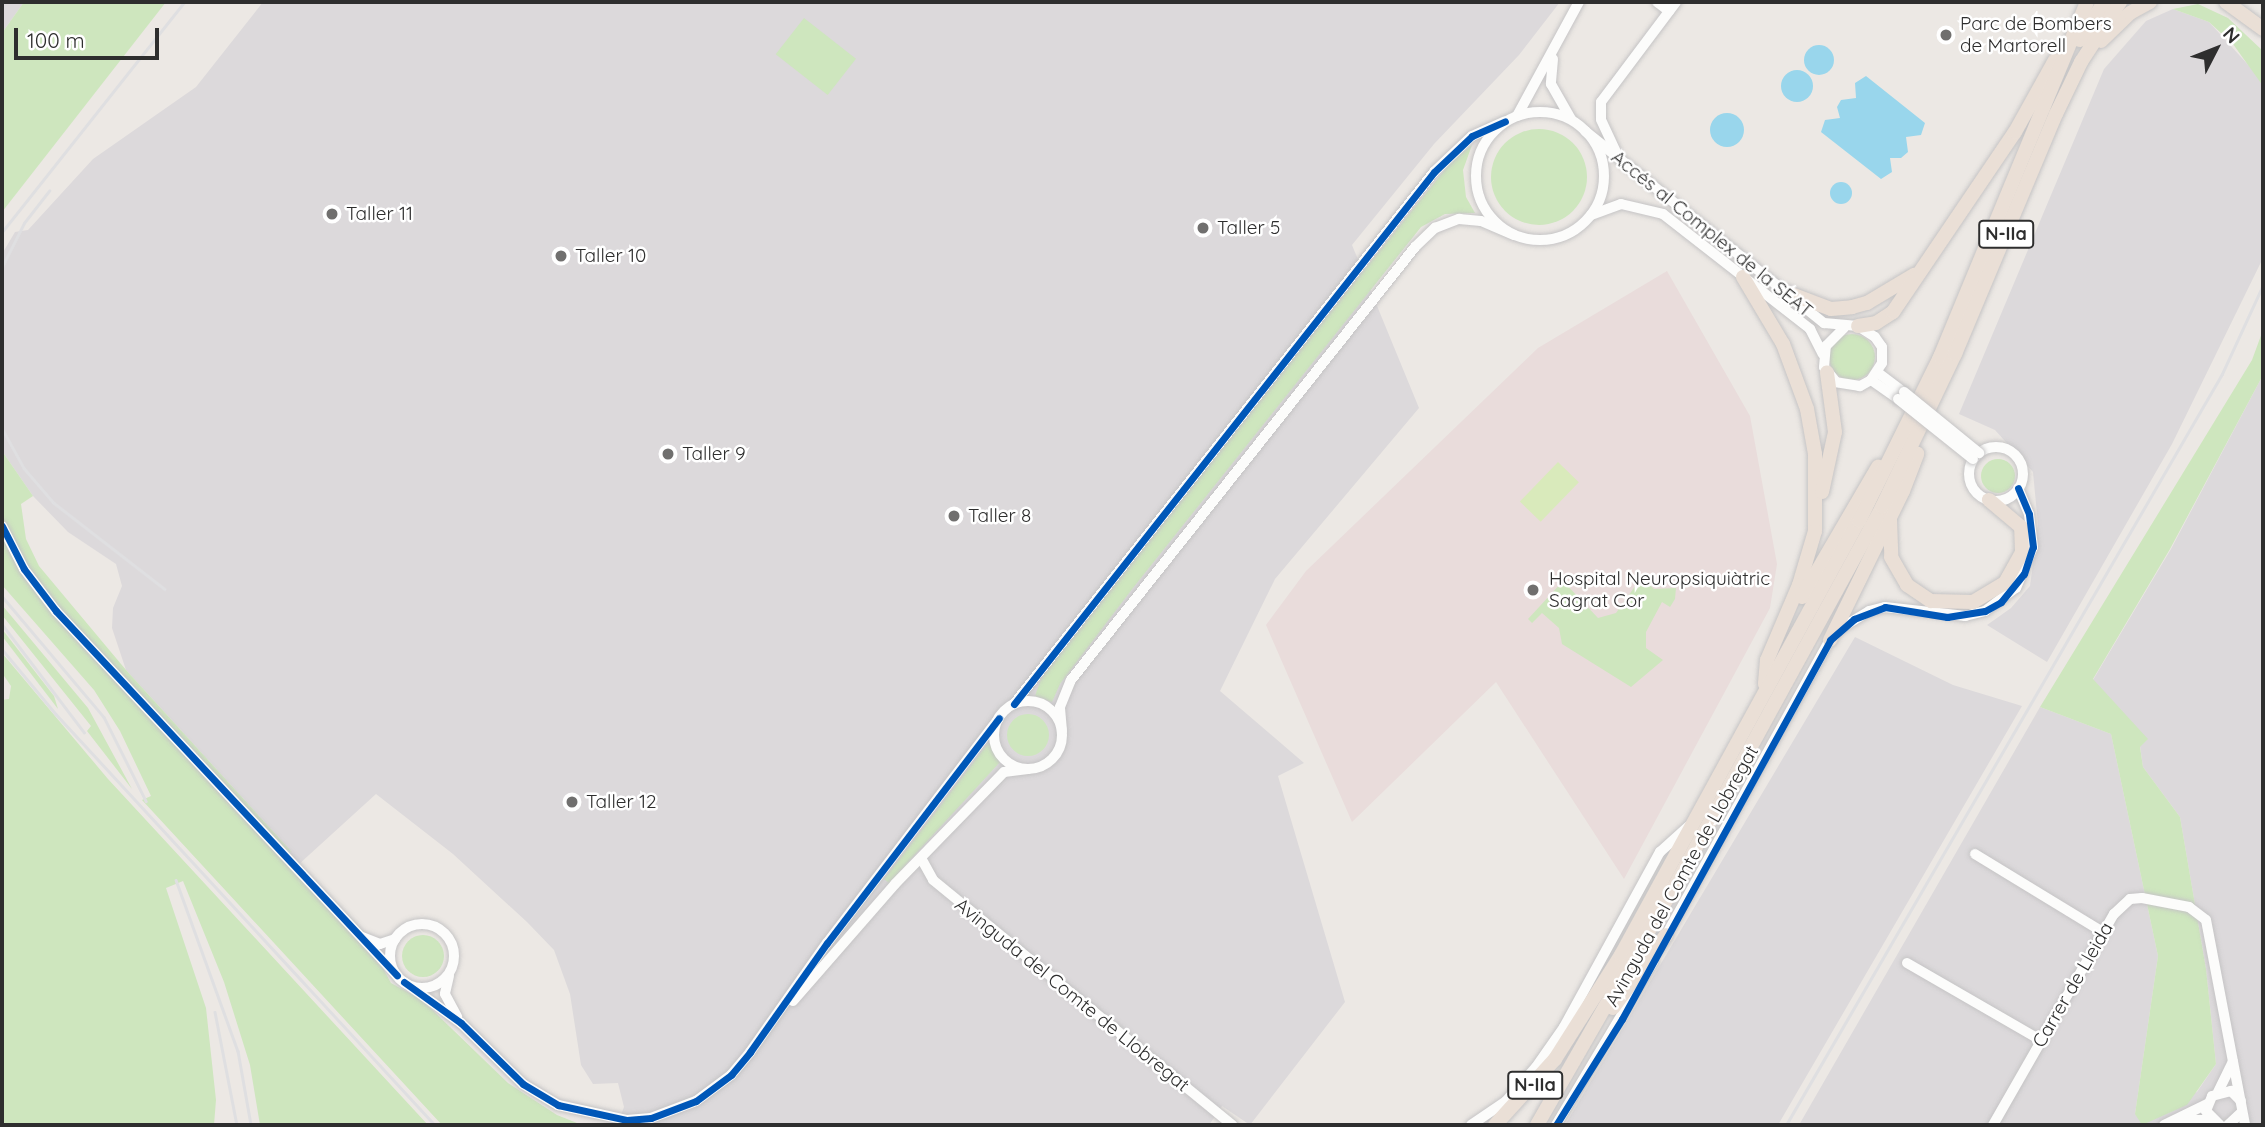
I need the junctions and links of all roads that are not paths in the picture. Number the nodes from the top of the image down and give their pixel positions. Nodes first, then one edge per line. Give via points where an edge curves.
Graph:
1 (1579, 2) edge
2 (1657, 2) edge
3 (2082, 2) edge
4 (2087, 2) edge
5 (2104, 2) edge
6 (2120, 2) edge
7 (2150, 2) edge
8 (2226, 2) edge
9 (1672, 6) edge
10 (2263, 29) edge
11 (1553, 55) junction
12 (2081, 62) junction
13 (2045, 106) junction
14 (1517, 116) junction
15 (1505, 121) junction
16 (1575, 122) junction
17 (1585, 131) junction
18 (1619, 158) junction
19 (1591, 215) junction
20 (1514, 235) junction
21 (1916, 274) junction
22 (1742, 277) junction
23 (1786, 292) junction
24 (1851, 327) junction
25 (1823, 354) junction
26 (1827, 373) junction
27 (1874, 376) junction
28 (1932, 407) junction
29 (1900, 438) junction
30 (1976, 456) junction
31 (2018, 488) junction
32 (1989, 500) junction
33 (1890, 519) junction
34 (1815, 520) junction
35 (2, 526) edge
36 (1779, 630) junction
37 (1830, 640) junction
38 (1763, 693) junction
39 (1014, 704) junction
40 (999, 718) junction
41 (1062, 731) junction
42 (1028, 769) junction
43 (1692, 825) junction
44 (1975, 854) dead end
45 (921, 858) junction
46 (2103, 932) junction
47 (1666, 934) junction
48 (358, 936) junction
49 (395, 939) junction
50 (1908, 963) dead end
51 (452, 967) junction
52 (400, 979) junction
53 (775, 1019) junction
54 (461, 1023) junction
55 (2042, 1041) junction
56 (1580, 1051) junction
57 (2234, 1060) junction
58 (2218, 1092) junction
59 (2241, 1102) junction
60 (2207, 1104) junction
61 (2241, 1113) junction
62 (2180, 1120) junction
63 (2215, 1123) edge
64 (1232, 1125) edge
65 (1471, 1125) edge
66 (1495, 1125) edge
67 (1536, 1125) edge
68 (1556, 1125) edge
69 (1993, 1125) edge
70 (2164, 1125) edge
71 (2228, 1125) edge
72 (2245, 1125) edge

1 - 11 street
2 - 9 street
3 - 21 highway via 2015,132
4 - 13 highway
5 - 13 highway
6 - 12 highway, N-IIa
7 - 12 highway via 2130,12
8 - 10 highway
9 - 18 street via 1601,102 1601,119
11 - 14 street
11 - 16 street via 1551,84
12 - 28 highway, N-IIa
13 - 29 highway, N-IIa via 1940,357
14 - 15 street
14 - 16 street via 1540,112
15 - 20 street via 1488,137 1475,172 1484,208
15 - 39 street via 1472,136 1434,172
16 - 17 street
17 - 18 street, Accés al Complex de la SEAT
17 - 19 street via 1601,159 1604,178
18 - 23 street, Accés al Complex de la SEAT
19 - 20 street via 1556,238
19 - 22 street, Accés al Complex de la SEAT via 1621,204 1648,207
20 - 41 street via 1481,221 1460,219 1435,228 1415,247 1071,680 1060,707
21 - 23 highway via 1852,307 1831,309
21 - 24 highway via 1893,312 1876,323
22 - 25 street, Accés al Complex de la SEAT via 1810,328
22 - 34 highway via 1776,329 1807,409 1815,454
23 - 24 street, Accés al Complex de la SEAT via 1824,323
24 - 25 street via 1830,338
24 - 27 street, Accés al Complex de la SEAT via 1882,347
25 - 26 street, Accés al Complex de la SEAT
26 - 27 street via 1848,386
26 - 34 highway via 1835,432
27 - 30 street, bridge
28 - 33 highway
28 - 56 highway, N-IIa via 1762,729
29 - 36 highway via 1855,500
29 - 38 highway, N-IIa
30 - 31 street via 1995,447 2011,452 2021,466
30 - 32 street via 1970,480 1977,493
31 - 32 street via 2004,500
31 - 37 street via 2029,514 2033,547 2024,574 2001,602 1956,617 1905,608 1869,611
32 - 33 highway via 2021,527 2022,552 2005,583 1973,602 1931,601 1907,585 1891,557
33 - 37 highway
34 - 36 highway via 1809,559
35 - 48 street via 24,569 56,611
36 - 38 highway
37 - 47 street, Avinguda del Comte de Llobregat
38 - 43 highway, N-IIa
39 - 40 street
39 - 41 street via 1045,705
40 - 42 street via 995,729 999,752 1017,767
40 - 53 street via 827,943
41 - 42 street via 1049,761
42 - 45 street via 1004,772
43 - 65 street, Avinguda del Comte de Llobregat via 1660,852 1564,1027 1536,1067 1506,1101
43 - 66 highway, N-IIa via 1569,1039 1527,1094
44 - 46 street
45 - 53 street
45 - 64 street, Avinguda del Comte de Llobregat via 933,880
46 - 55 street, Carrer de Lleida
46 - 57 street, Carrer de Lleida via 2130,899 2189,907 2203,915
47 - 56 highway
47 - 68 street, Avinguda del Comte de Llobregat via 1622,1018
48 - 49 street via 380,944
48 - 52 street
49 - 51 street via 419,924 438,928 452,945
49 - 52 street via 390,957
50 - 55 street
51 - 52 street via 432,986
51 - 54 street via 445,994
52 - 54 street
53 - 54 street via 713,1090 674,1111 627,1120 580,1113 540,1095
55 - 69 street, Carrer de Lleida
56 - 67 highway, N-IIa
57 - 58 street
57 - 59 street, Carrer de Lleida
58 - 59 street via 2231,1091
58 - 60 street
59 - 61 street, Carrer de Lleida
60 - 62 street
60 - 63 street
61 - 71 street
61 - 72 street, Carrer de Lleida
62 - 63 street
62 - 70 street

